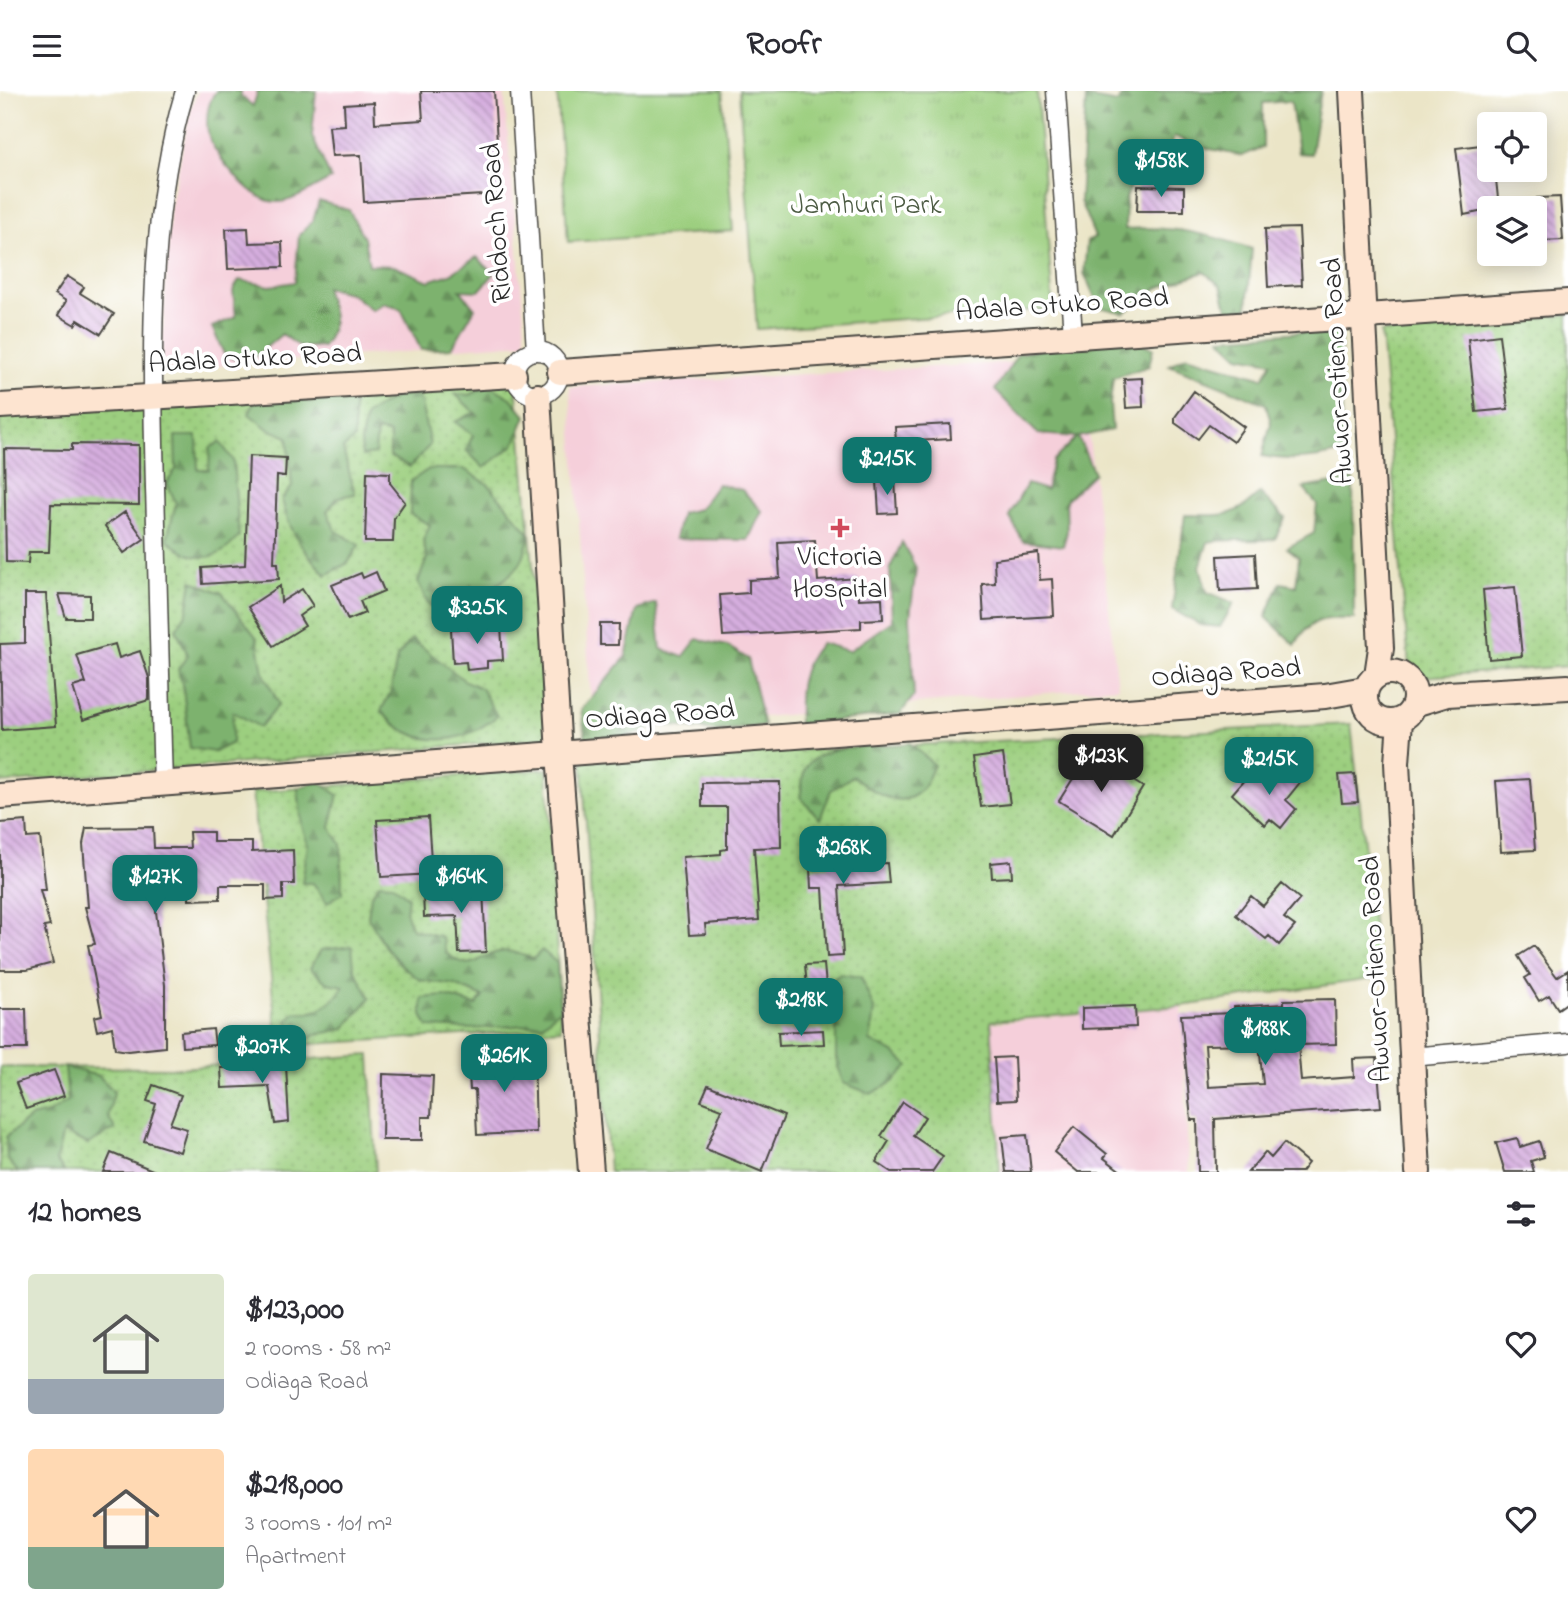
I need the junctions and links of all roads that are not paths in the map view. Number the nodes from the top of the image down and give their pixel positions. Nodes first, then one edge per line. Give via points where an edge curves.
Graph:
1 (185, 91) edge
2 (520, 91) edge
3 (1056, 91) edge
4 (1352, 91) edge
5 (1568, 302) edge
6 (1366, 314) junction
7 (1073, 335) junction
8 (536, 351) junction
9 (560, 372) junction
10 (514, 375) junction
11 (153, 395) junction
12 (538, 396) junction
13 (0, 406) edge
14 (1568, 687) edge
15 (1390, 697) junction
16 (559, 754) junction
17 (163, 786) junction
18 (0, 796) edge
19 (1568, 1043) edge
20 (1411, 1057) junction
21 (591, 1172) edge
22 (1418, 1172) edge

1 - 11 street via 160,205
2 - 8 street, Riddoch Road
3 - 7 street
4 - 6 main road, Awuor-Otieno Road
5 - 6 main road, Adala Otuko Road
6 - 7 main road, Adala Otuko Road
6 - 15 main road, Awuor-Otieno Road via 1381,648
7 - 9 main road, Adala Otuko Road
8 - 9 street via 552,357
8 - 10 street via 520,358
9 - 12 street via 554,388
10 - 11 main road, Adala Otuko Road
10 - 12 street via 522,390
11 - 13 main road, Adala Otuko Road
11 - 17 street
12 - 16 main road
14 - 15 main road
15 - 16 main road, Odiaga Road via 1325,696
15 - 20 main road, Awuor-Otieno Road
16 - 17 main road, Odiaga Road
16 - 21 main road
17 - 18 main road, Odiaga Road
19 - 20 street
20 - 22 main road, Awuor-Otieno Road

